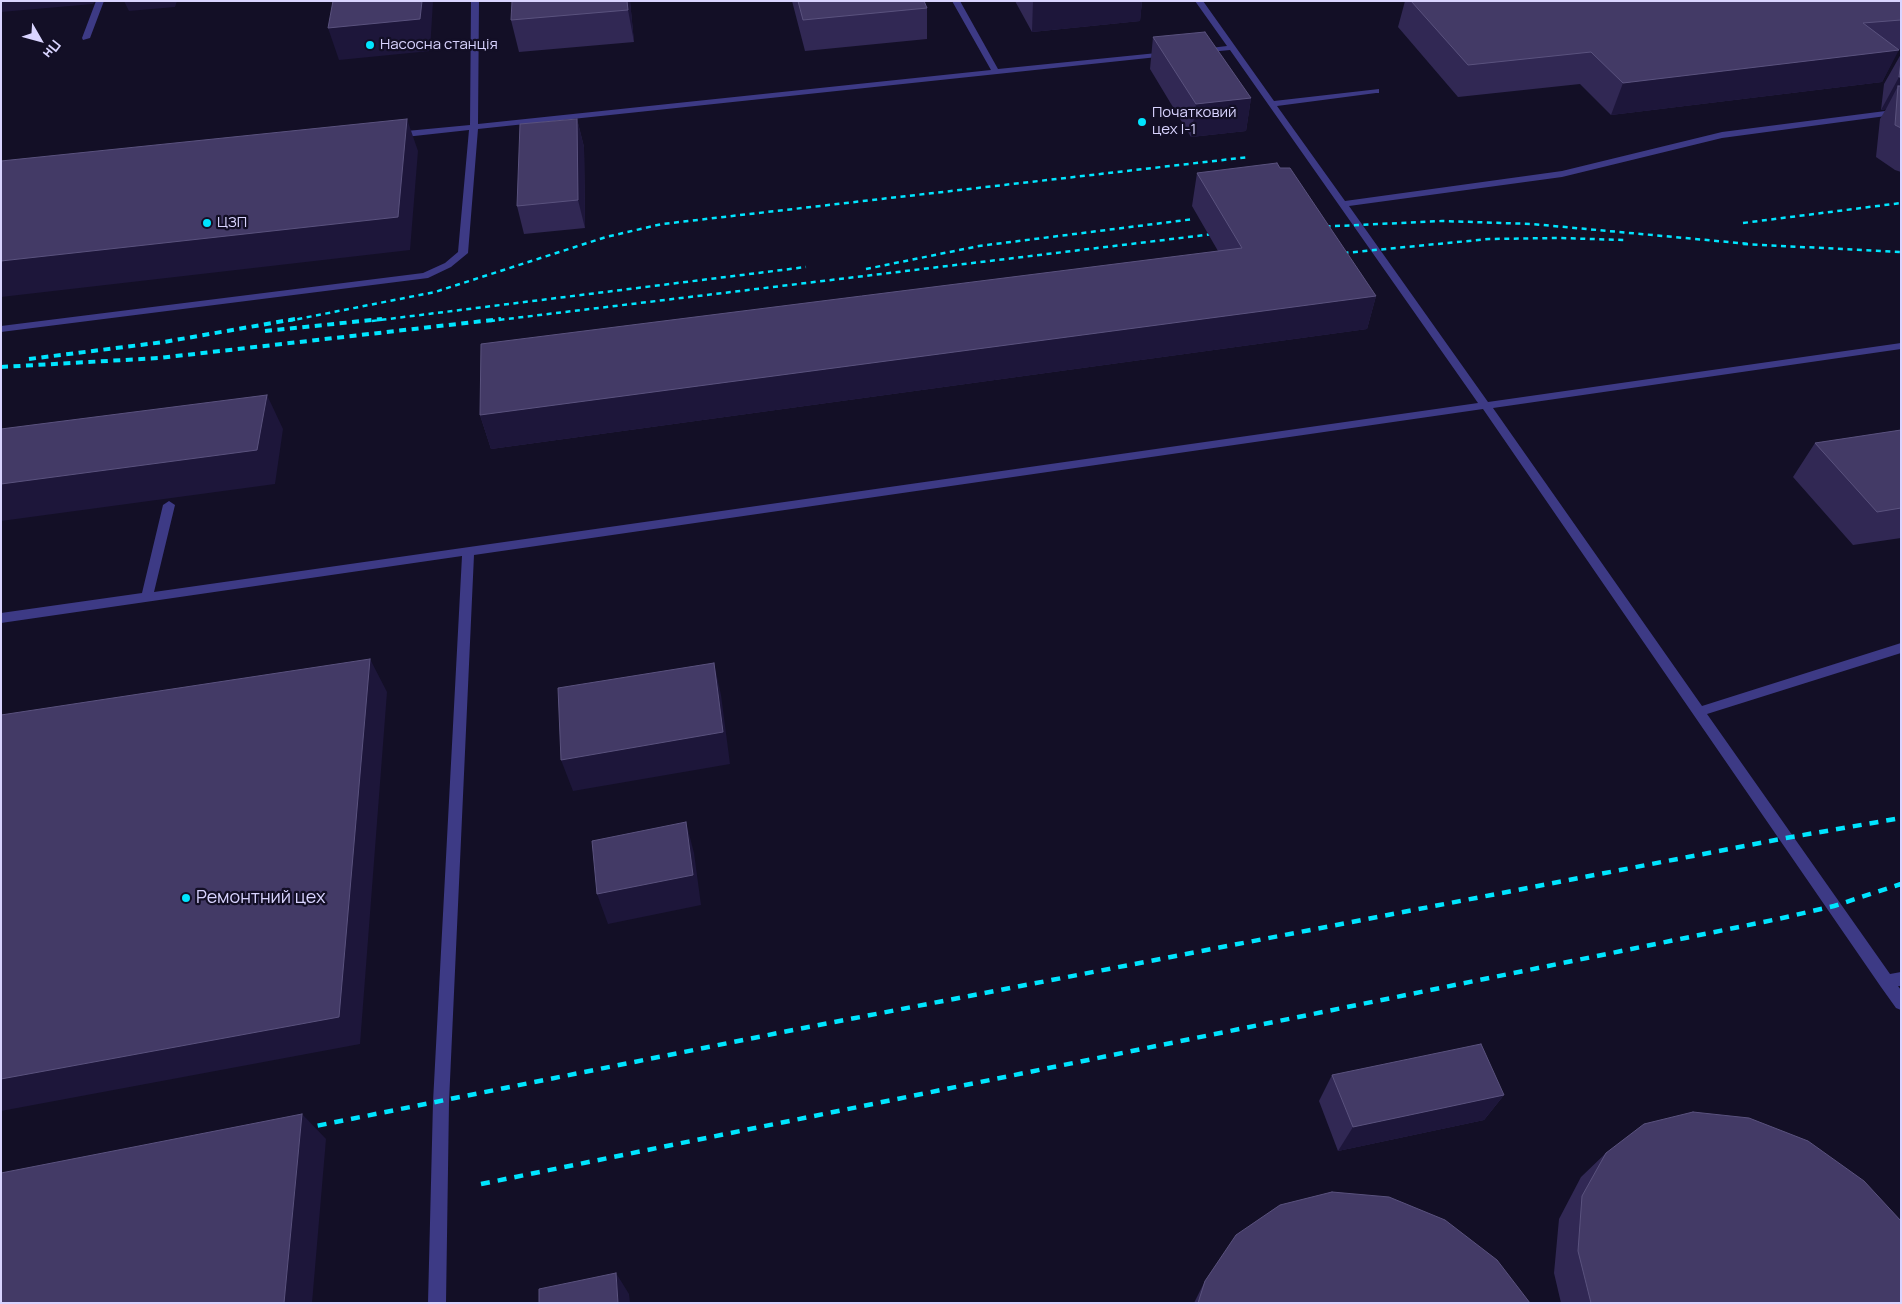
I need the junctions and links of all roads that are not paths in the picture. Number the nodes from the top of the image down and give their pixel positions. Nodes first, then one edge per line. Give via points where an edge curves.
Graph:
1 (100, 1) edge
2 (476, 1) edge
3 (956, 1) edge
4 (1198, 1) edge
5 (86, 38) dead end
6 (1232, 48) junction
7 (1192, 52) edge
8 (1173, 54) edge
9 (996, 72) junction
10 (1376, 91) dead end
11 (1272, 104) junction
12 (1901, 111) edge
13 (474, 127) junction
14 (385, 136) edge
15 (1344, 204) junction
16 (1, 329) edge
17 (1901, 346) edge
18 (1485, 406) junction
19 (169, 505) dead end
20 (468, 551) junction
21 (147, 597) junction
22 (1, 618) edge
23 (1901, 648) edge
24 (1699, 712) junction
25 (1893, 981) edge
26 (1901, 1003) edge
27 (437, 1303) edge

1 - 5 lane
2 - 13 lane
3 - 9 lane
4 - 6 lane
6 - 7 lane
6 - 11 lane
8 - 9 lane
9 - 13 lane
10 - 11 lane
11 - 15 lane
12 - 15 lane via 1722,136 1562,174
13 - 14 lane
13 - 16 lane via 463,253 425,276
15 - 18 lane
17 - 18 lane
18 - 20 lane
18 - 24 lane
19 - 21 lane
20 - 21 lane
20 - 27 lane via 442,1092
21 - 22 lane
23 - 24 lane
24 - 25 lane
25 - 26 lane

